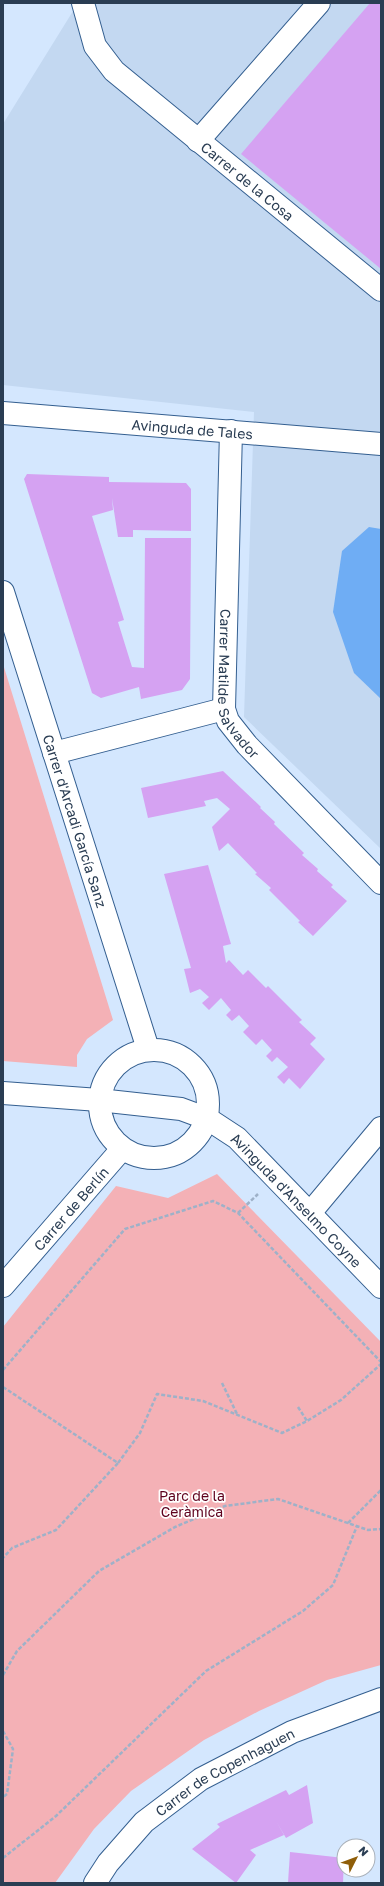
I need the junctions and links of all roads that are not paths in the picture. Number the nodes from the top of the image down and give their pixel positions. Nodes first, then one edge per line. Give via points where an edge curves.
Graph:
1 (83, 3) edge
2 (319, 3) edge
3 (198, 141) junction
4 (381, 290) edge
5 (3, 413) edge
6 (231, 431) junction
7 (381, 444) edge
8 (3, 592) edge
9 (224, 709) junction
10 (54, 753) junction
11 (381, 882) edge
12 (148, 1049) junction
13 (3, 1093) edge
14 (99, 1100) junction
15 (208, 1119) junction
16 (381, 1128) edge
17 (122, 1149) junction
18 (310, 1213) junction
19 (11, 1265) edge
20 (3, 1286) edge
21 (381, 1287) edge
22 (381, 1699) edge
23 (95, 1883) edge

1 - 3 street, Carrer de la Cosa via 95,46 114,71
2 - 3 street
3 - 4 street, Carrer de la Cosa
5 - 6 street, Avinguda de Tales
6 - 7 street, Avinguda de Tales
6 - 9 street, Carrer Matilde Salvador
8 - 10 street, Carrer d'Arcadi García Sanz
9 - 10 street
9 - 11 street, Carrer Matilde Salvador via 228,721 247,745
10 - 12 street, Carrer d'Arcadi García Sanz
12 - 14 street via 120,1062 107,1076
12 - 15 street via 175,1052 196,1068 209,1092
13 - 14 street, Avinguda d'Anselmo Coyne
14 - 15 street, Avinguda d'Anselmo Coyne via 181,1109
14 - 17 street via 104,1127
15 - 17 street via 189,1148 155,1160
15 - 18 street, Avinguda d'Anselmo Coyne via 237,1138
16 - 18 street
17 - 19 street, Carrer de Berlín
18 - 21 street, Avinguda d'Anselmo Coyne
19 - 20 street, Carrer de Berlín
22 - 23 street, Carrer de Copenhaguen via 292,1732 201,1779 144,1822 108,1863

